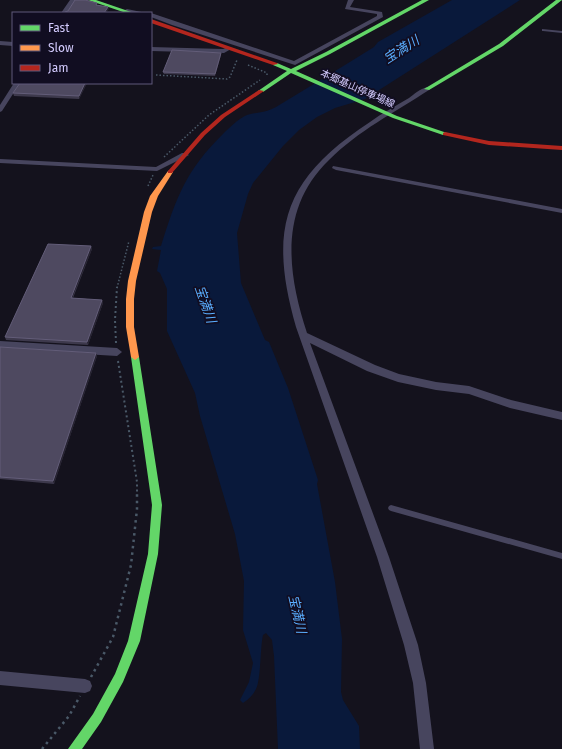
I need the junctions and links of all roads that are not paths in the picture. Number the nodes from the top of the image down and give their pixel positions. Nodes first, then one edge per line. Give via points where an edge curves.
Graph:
1 (73, 0) edge
2 (92, 0) edge
3 (351, 0) edge
4 (426, 0) edge
5 (559, 0) edge
6 (65, 12) edge
7 (129, 12) edge
8 (152, 15) edge
9 (152, 20) edge
10 (543, 30) dead end
11 (562, 32) edge
12 (0, 43) edge
13 (12, 44) edge
14 (228, 48) junction
15 (152, 49) edge
16 (295, 73) junction
17 (16, 84) edge
18 (427, 89) joint
19 (0, 110) edge
20 (387, 114) junction
21 (562, 148) edge
22 (185, 155) junction
23 (0, 161) edge
24 (336, 168) dead end
25 (562, 211) edge
26 (303, 335) junction
27 (0, 345) edge
28 (117, 352) dead end
29 (562, 416) edge
30 (391, 508) dead end
31 (562, 556) edge
32 (0, 678) edge
33 (85, 686) dead end
34 (74, 749) edge
35 (427, 749) edge

1 - 6 street
2 - 7 street
3 - 8 street via 347,8 380,13 380,17 294,63
4 - 16 street
5 - 18 street via 501,45
9 - 14 street, 本郷基山停車場線
10 - 11 lane
12 - 13 street
14 - 15 street via 224,51
14 - 16 street, 本郷基山停車場線
16 - 20 street, 本郷基山停車場線
16 - 22 street via 223,116
17 - 19 street
18 - 20 street
20 - 21 street, 本郷基山停車場線 via 455,138 486,144
20 - 26 street via 369,124 322,163 302,188 293,208 288,243 288,275
22 - 23 street via 156,169
22 - 34 street via 154,196 148,212 130,299 130,327 157,506 153,554 134,641 119,678 97,718
24 - 25 street
26 - 29 street via 371,368 398,378 469,390 510,404
26 - 35 street via 412,647
27 - 28 street
30 - 31 lane
32 - 33 street

